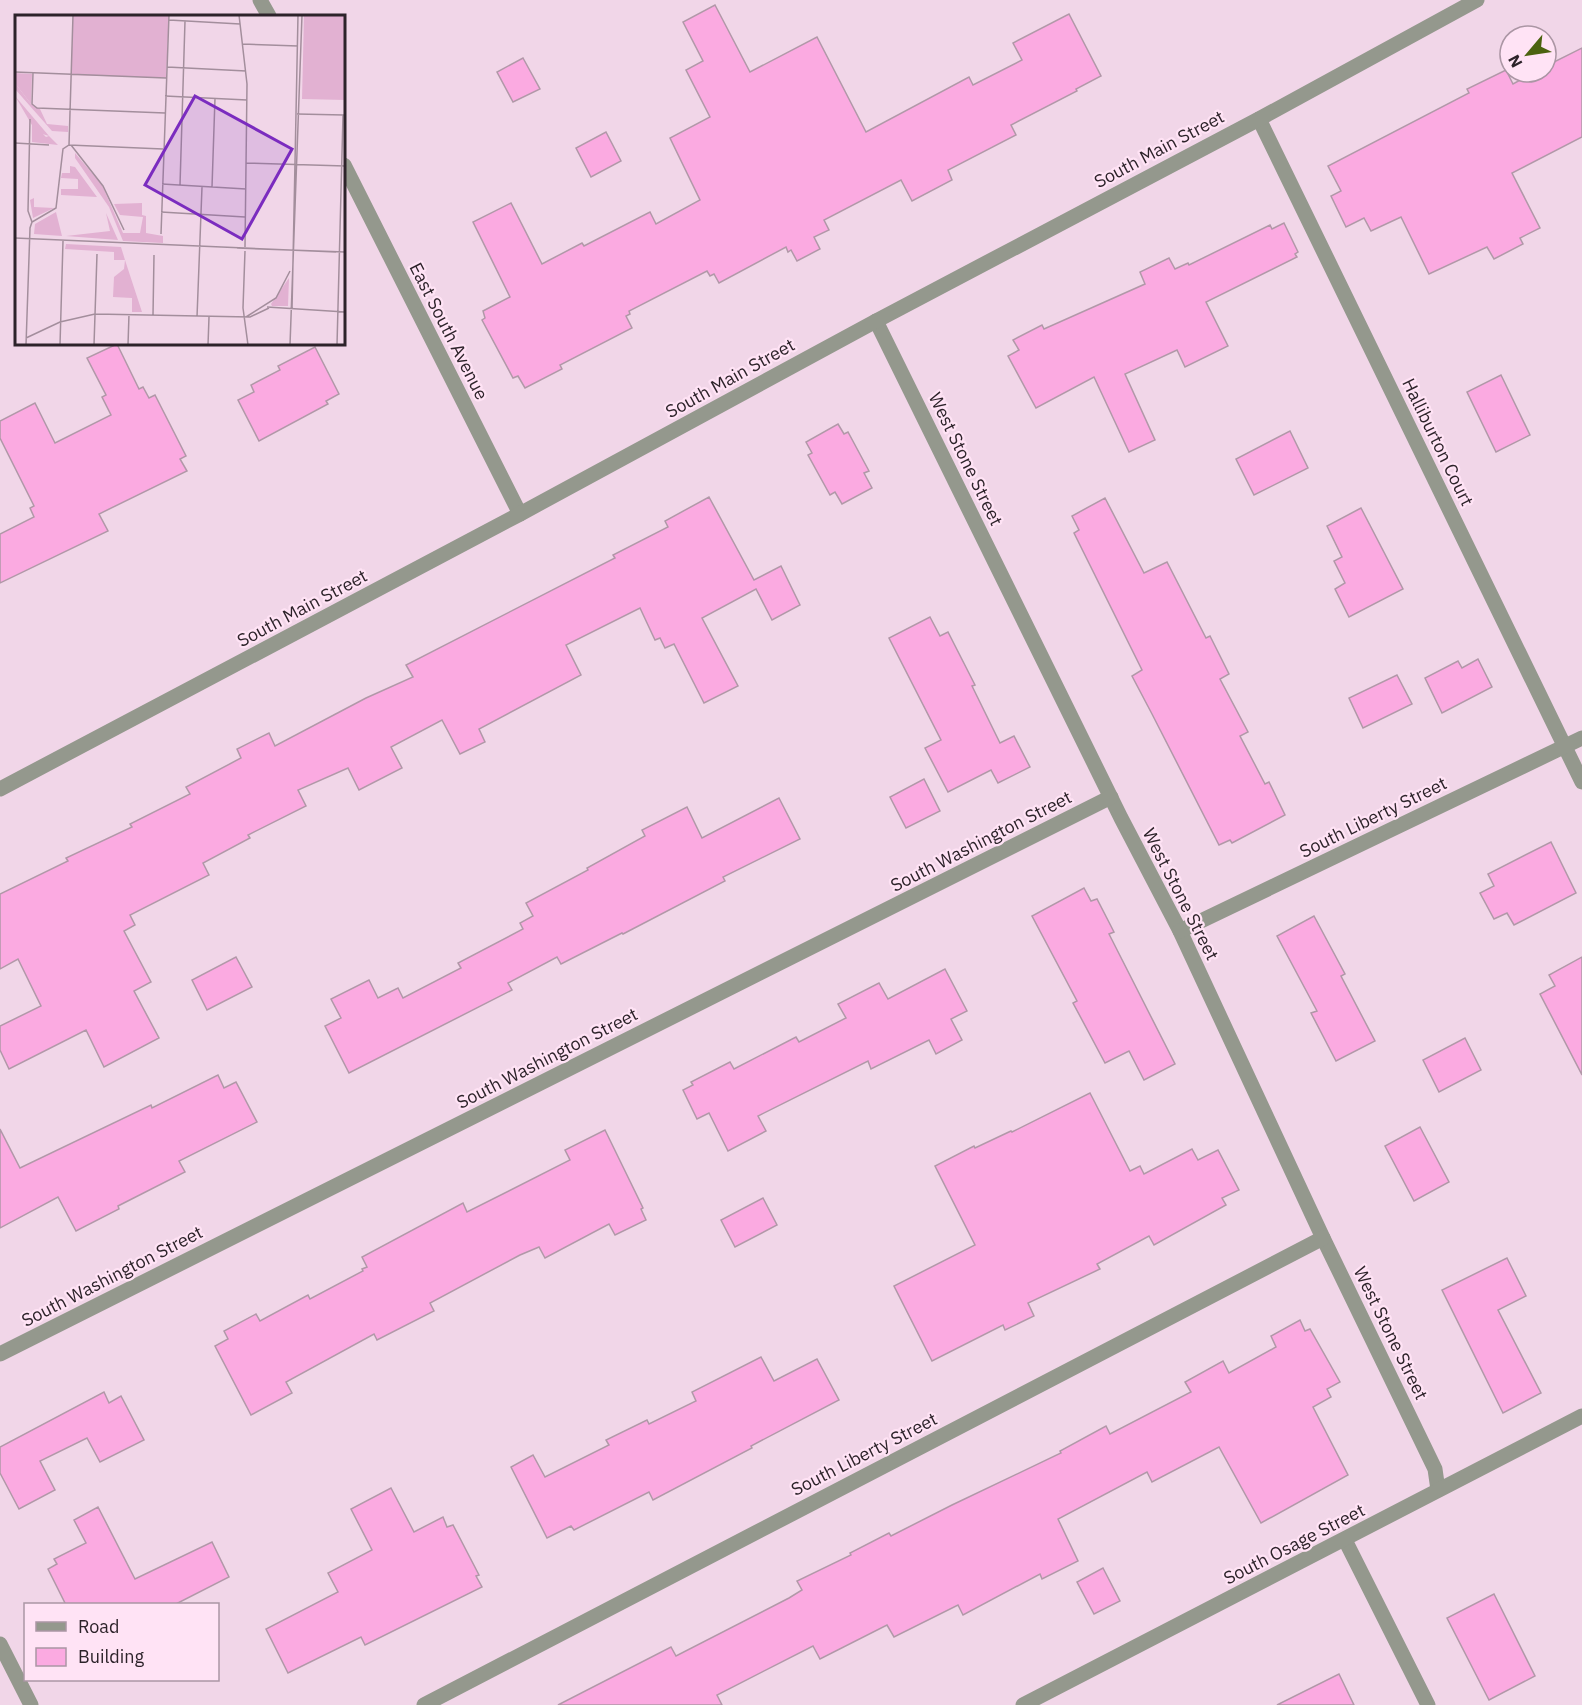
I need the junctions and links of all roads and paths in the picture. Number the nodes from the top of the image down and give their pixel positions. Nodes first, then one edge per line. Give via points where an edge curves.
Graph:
1 (261, 0) edge
2 (1477, 0) edge
3 (268, 15) edge
4 (1259, 118) junction
5 (345, 167) edge
6 (876, 321) junction
7 (520, 514) junction
8 (1582, 738) edge
9 (1565, 747) junction
10 (1582, 782) edge
11 (0, 789) edge
12 (1111, 797) junction
13 (1180, 931) junction
14 (1323, 1238) junction
15 (0, 1354) edge
16 (1582, 1416) edge
17 (1438, 1490) junction
18 (1345, 1539) junction
19 (0, 1644) edge
20 (31, 1705) edge
21 (424, 1705) edge
22 (1023, 1705) edge
23 (1428, 1705) edge

1 - 3 street
2 - 4 street, South Main Street
4 - 6 street, South Main Street
4 - 9 street, Halliburton Court
5 - 7 street, East South Avenue
6 - 7 street, South Main Street
6 - 12 street, West Stone Street
7 - 11 street, South Main Street
8 - 9 street, South Liberty Street
9 - 10 street, Halliburton Court
9 - 13 street, South Liberty Street
12 - 13 street, West Stone Street
12 - 15 street, South Washington Street
13 - 14 street, West Stone Street
14 - 17 street, West Stone Street via 1435,1469
14 - 21 street, South Liberty Street
16 - 17 street, South Osage Street
17 - 18 street, South Osage Street
18 - 22 street, South Osage Street
18 - 23 street
19 - 20 street

